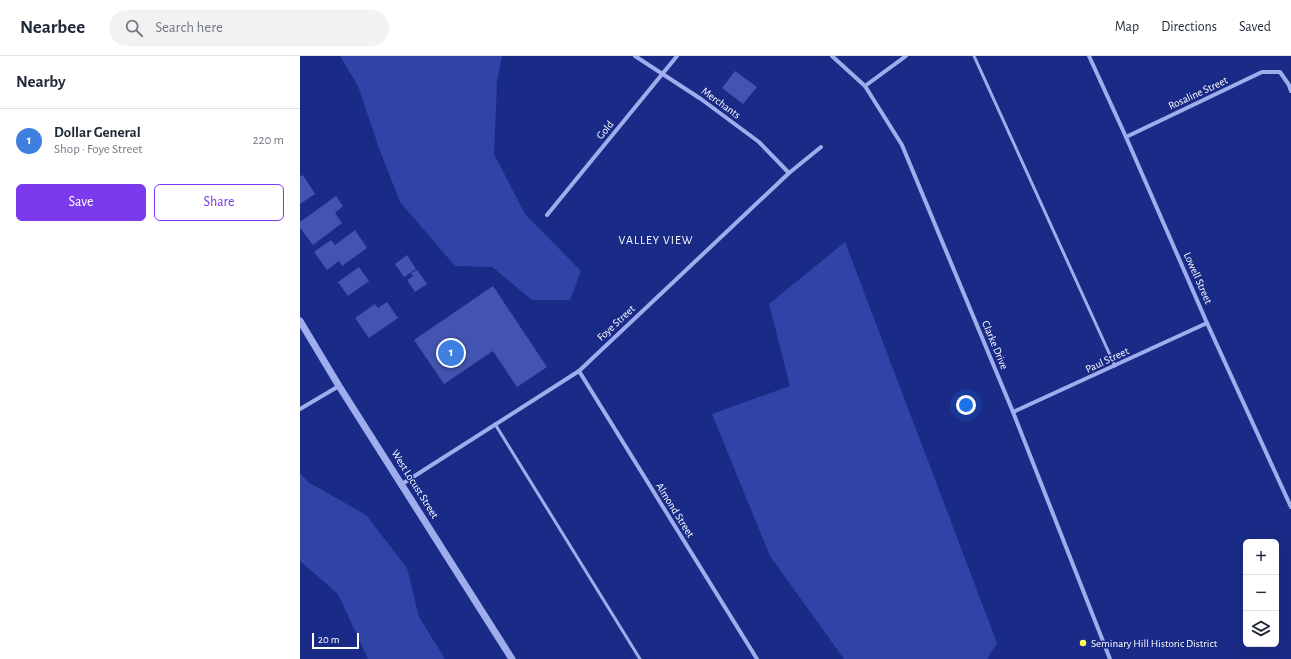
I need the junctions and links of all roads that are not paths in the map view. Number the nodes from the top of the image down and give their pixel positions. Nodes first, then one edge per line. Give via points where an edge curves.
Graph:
1 (635, 56) edge
2 (677, 56) edge
3 (832, 56) edge
4 (906, 56) edge
5 (974, 56) edge
6 (1089, 56) edge
7 (662, 75) junction
8 (865, 86) junction
9 (1291, 91) edge
10 (1126, 137) junction
11 (821, 147) dead end
12 (789, 173) junction
13 (547, 215) dead end
14 (300, 321) edge
15 (1207, 323) junction
16 (1115, 366) junction
17 (579, 370) junction
18 (339, 386) junction
19 (300, 409) edge
20 (1013, 412) junction
21 (495, 424) junction
22 (402, 484) junction
23 (1291, 507) edge
24 (512, 659) edge
25 (640, 659) edge
26 (757, 659) edge
27 (1110, 659) edge

1 - 7 street, Merchants
2 - 7 street, Gold
3 - 8 street, Clarke Drive
4 - 8 street
5 - 16 lane
6 - 10 street, Lowell Street
7 - 12 street, Merchants via 701,99 759,142
7 - 13 street, Gold
8 - 20 street, Clarke Drive via 902,145
9 - 10 street, Rosaline Street via 1280,72 1262,72
10 - 15 street, Lowell Street
11 - 12 street, Foye Street
12 - 17 street, Foye Street
14 - 18 street, West Locust Street
15 - 16 street, Paul Street
15 - 23 street, Lowell Street
16 - 20 street, Paul Street
17 - 21 street, Foye Street
17 - 26 street, Almond Street
18 - 19 street
18 - 22 street, West Locust Street
20 - 27 street, Clarke Drive
21 - 22 street, Foye Street
21 - 25 lane
22 - 24 street, West Locust Street

